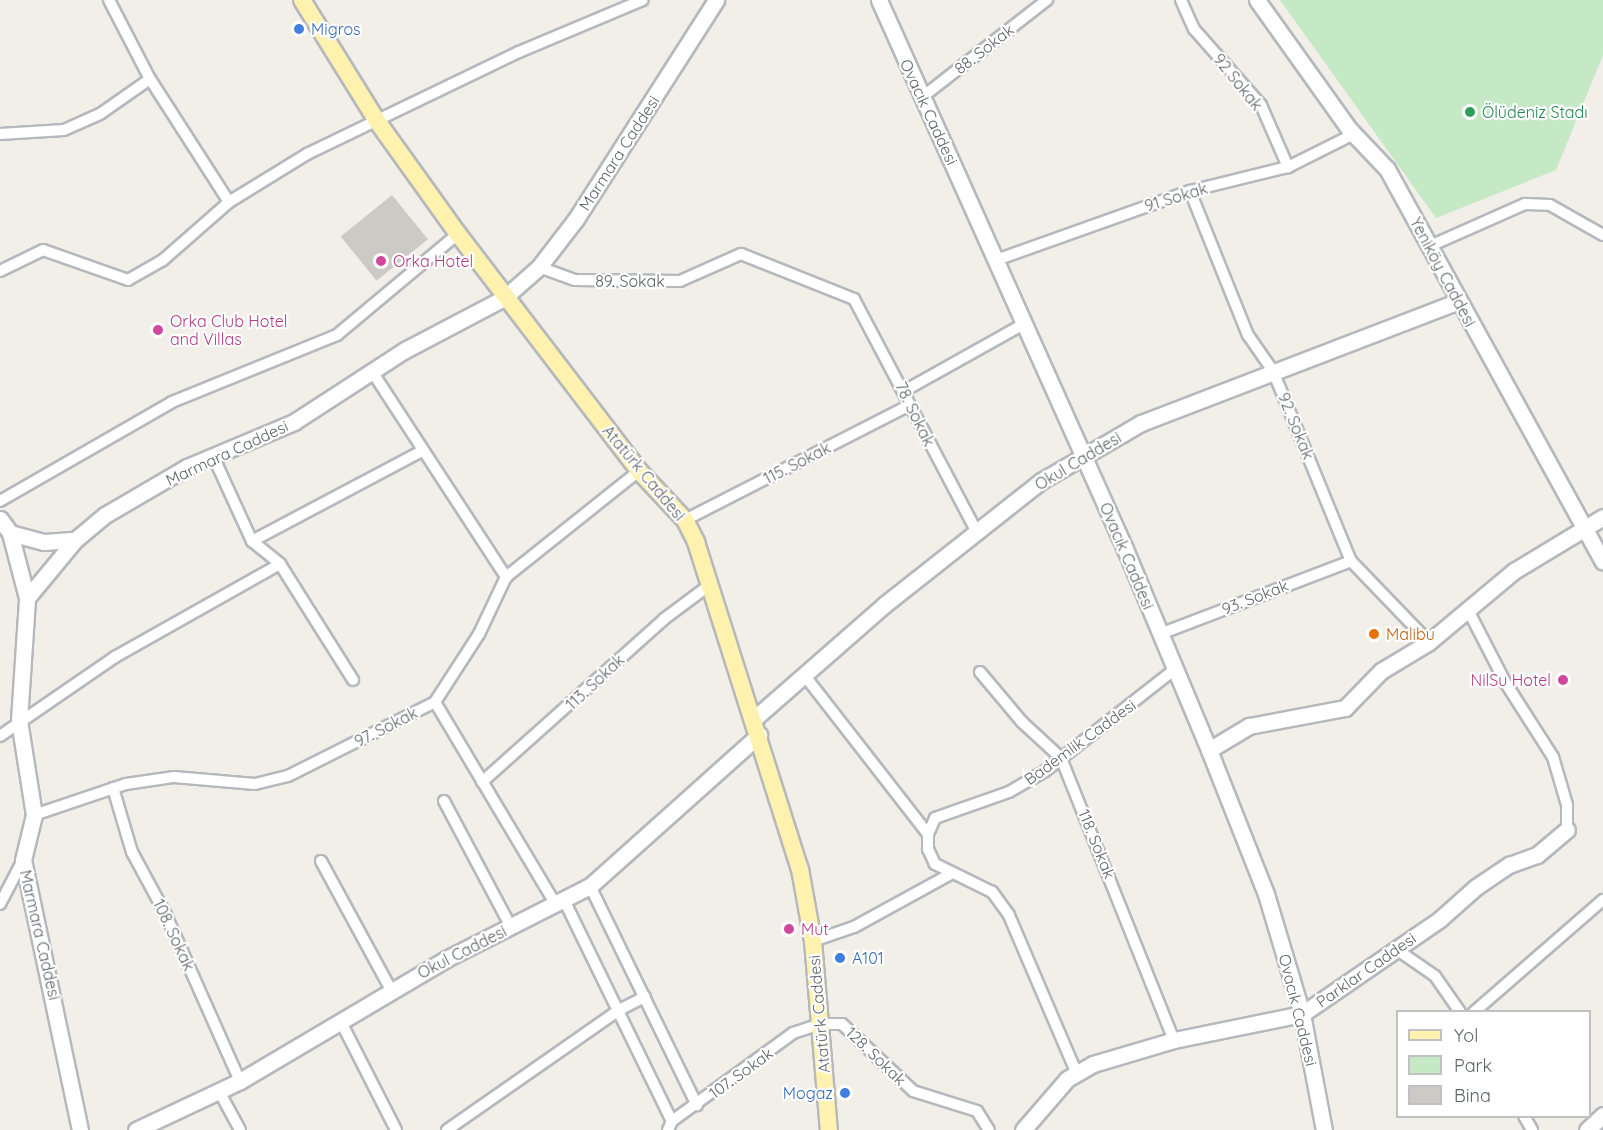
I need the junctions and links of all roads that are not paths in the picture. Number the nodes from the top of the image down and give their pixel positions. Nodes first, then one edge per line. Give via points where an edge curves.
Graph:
1 (109, 0) edge
2 (302, 0) edge
3 (643, 0) edge
4 (716, 0) edge
5 (879, 0) edge
6 (1047, 0) edge
7 (1181, 0) edge
8 (1257, 0) edge
9 (150, 79) junction
10 (921, 98) junction
11 (376, 121) junction
12 (0, 134) edge
13 (1354, 134) junction
14 (1288, 167) junction
15 (1190, 191) junction
16 (229, 202) junction
17 (458, 234) junction
18 (1603, 236) edge
19 (1430, 246) junction
20 (996, 260) junction
21 (539, 267) junction
22 (0, 271) edge
23 (504, 298) junction
24 (854, 299) joint
25 (1458, 301) junction
26 (1024, 324) junction
27 (1273, 371) junction
28 (373, 373) junction
29 (904, 392) junction
30 (908, 406) junction
31 (422, 451) junction
32 (213, 456) junction
33 (1083, 456) junction
34 (639, 471) junction
35 (0, 501) edge
36 (1603, 517) edge
37 (0, 519) edge
38 (685, 520) junction
39 (976, 530) junction
40 (1585, 531) junction
41 (10, 533) junction
42 (75, 540) junction
43 (252, 542) junction
44 (1351, 561) junction
45 (1603, 562) edge
46 (280, 564) junction
47 (506, 577) junction
48 (711, 584) junction
49 (27, 598) junction
50 (1467, 609) junction
51 (1160, 634) junction
52 (1429, 642) junction
53 (1175, 669) junction
54 (980, 672) dead end
55 (805, 676) junction
56 (353, 680) dead end
57 (435, 702) junction
58 (755, 718) junction
59 (19, 720) junction
60 (759, 735) junction
61 (0, 736) edge
62 (1209, 750) junction
63 (1061, 758) junction
64 (482, 782) junction
65 (113, 788) junction
66 (444, 801) dead end
67 (34, 815) junction
68 (1567, 830) joint
69 (928, 834) junction
70 (23, 860) junction
71 (321, 861) dead end
72 (951, 874) junction
73 (590, 886) junction
74 (1603, 900) edge
75 (560, 903) junction
76 (0, 904) edge
77 (511, 927) junction
78 (813, 941) junction
79 (1396, 950) junction
80 (391, 990) junction
81 (645, 997) junction
82 (619, 1010) junction
83 (1459, 1010) edge
84 (1475, 1010) edge
85 (1302, 1014) junction
86 (341, 1022) junction
87 (820, 1024) junction
88 (1174, 1040) junction
89 (1077, 1074) junction
90 (240, 1081) junction
91 (219, 1091) junction
92 (697, 1105) junction
93 (1603, 1115) edge
94 (670, 1126) edge
95 (80, 1130) edge
96 (136, 1130) edge
97 (240, 1130) edge
98 (396, 1130) edge
99 (447, 1130) edge
100 (829, 1130) edge
101 (989, 1130) edge
102 (1023, 1130) edge
103 (1324, 1130) edge
104 (1587, 1130) edge

1 - 9 street
2 - 11 main road, Atatürk Caddesi
3 - 11 street
4 - 21 street, Marmara Caddesi via 576,219
5 - 10 street, Ovacık Caddesi
6 - 10 street, 88. Sokak
7 - 14 street, 92 Sokak via 1194,29 1261,105
8 - 13 street, Yeniköy Caddesi
9 - 12 street via 100,114 64,130
9 - 16 street
10 - 20 street, Ovacık Caddesi
11 - 16 street via 307,154
11 - 17 main road, Atatürk Caddesi
13 - 14 street, 91 Sokak
13 - 19 street, Yeniköy Caddesi via 1387,169
14 - 15 street, 91 Sokak
15 - 20 street, 91 Sokak
15 - 27 street, 92. Sokak via 1248,335
16 - 22 street via 163,260 128,280 43,250
17 - 23 main road, Atatürk Caddesi
17 - 35 street via 337,335 172,402
18 - 19 street via 1550,205 1526,204
19 - 25 street, Yeniköy Caddesi
20 - 26 street, Ovacık Caddesi
21 - 23 street, Marmara Caddesi
21 - 24 street, 89. Sokak via 575,280 680,281 741,254
23 - 28 street, Marmara Caddesi via 405,350
23 - 34 main road, Atatürk Caddesi
24 - 29 street, 78. Sokak
25 - 27 street, Okul Caddesi
25 - 40 street, Yeniköy Caddesi
26 - 29 street
26 - 33 street, Ovacık Caddesi
27 - 33 street, Okul Caddesi via 1141,423
27 - 44 street, 92. Sokak
28 - 31 street
28 - 32 street, Marmara Caddesi via 294,422
29 - 30 street, 78. Sokak
30 - 38 street, 115. Sokak
30 - 39 street, 78. Sokak
31 - 43 street
31 - 47 street
32 - 42 street, Marmara Caddesi via 105,515
32 - 43 street
33 - 39 street, Okul Caddesi
33 - 51 street, Ovacık Caddesi
34 - 38 main road, Atatürk Caddesi
34 - 47 street, 97. Sokak
36 - 40 street
37 - 41 street
38 - 48 main road, Atatürk Caddesi
39 - 55 street, Okul Caddesi
40 - 45 street, Yeniköy Caddesi
40 - 50 street via 1514,571
41 - 42 street via 44,542
41 - 49 street
42 - 49 street, Marmara Caddesi
43 - 46 street
44 - 51 street, 93. Sokak
44 - 52 street, 92. Sokak
46 - 56 street
46 - 59 street via 115,657
47 - 57 street, 97. Sokak via 479,634
48 - 58 main road, Atatürk Caddesi
48 - 64 street, 113. Sokak via 664,619
49 - 59 street, Marmara Caddesi
50 - 52 street
50 - 68 street via 1505,682 1553,757 1567,805
51 - 53 street, Ovacık Caddesi
52 - 62 street via 1381,671 1346,708 1249,726
53 - 62 street, Ovacık Caddesi
53 - 63 street, Bademlik Caddesi
54 - 63 street, 118. Sokak via 1022,722
55 - 58 street, Okul Caddesi
55 - 69 street
57 - 64 street
57 - 65 street, 97. Sokak via 288,776 255,784 174,777
58 - 60 main road, Atatürk Caddesi
59 - 61 street
59 - 67 street, Marmara Caddesi
60 - 73 street, Okul Caddesi
60 - 78 main road, Atatürk Caddesi via 800,868
62 - 85 street, Ovacık Caddesi via 1266,894
63 - 69 street, Bademlik Caddesi via 1009,792 935,818
63 - 88 street, 118. Sokak
64 - 75 street
65 - 67 street, 97. Sokak
65 - 90 street, 108. Sokak via 132,852 166,915
66 - 77 street
67 - 70 street, Marmara Caddesi
68 - 79 street, Parklar Caddesi via 1537,855 1509,865 1476,887
69 - 72 street via 928,849 935,864
70 - 76 street
70 - 95 street, Marmara Caddesi
71 - 80 street
72 - 78 street via 854,927
72 - 89 street via 992,892 1010,915
73 - 75 street, Okul Caddesi
73 - 81 street
74 - 84 street
75 - 77 street, Okul Caddesi
75 - 82 street
77 - 80 street, Okul Caddesi
78 - 87 main road, Atatürk Caddesi
79 - 83 street via 1435,976
79 - 85 street, Parklar Caddesi
80 - 86 street, Okul Caddesi
81 - 82 street
81 - 92 street
82 - 94 street
82 - 99 street
85 - 88 street, Parklar Caddesi
85 - 103 street, Ovacık Caddesi
86 - 90 street, Okul Caddesi
86 - 98 street
87 - 92 street, 107. Sokak via 793,1033
87 - 100 main road, Atatürk Caddesi
87 - 101 street, 128. Sokak via 842,1024 913,1091 977,1111
88 - 89 street, Parklar Caddesi via 1093,1064
89 - 102 street, Parklar Caddesi
90 - 91 street, Okul Caddesi
91 - 96 street, Okul Caddesi
91 - 97 street
92 - 94 street, 107. Sokak
93 - 104 street

